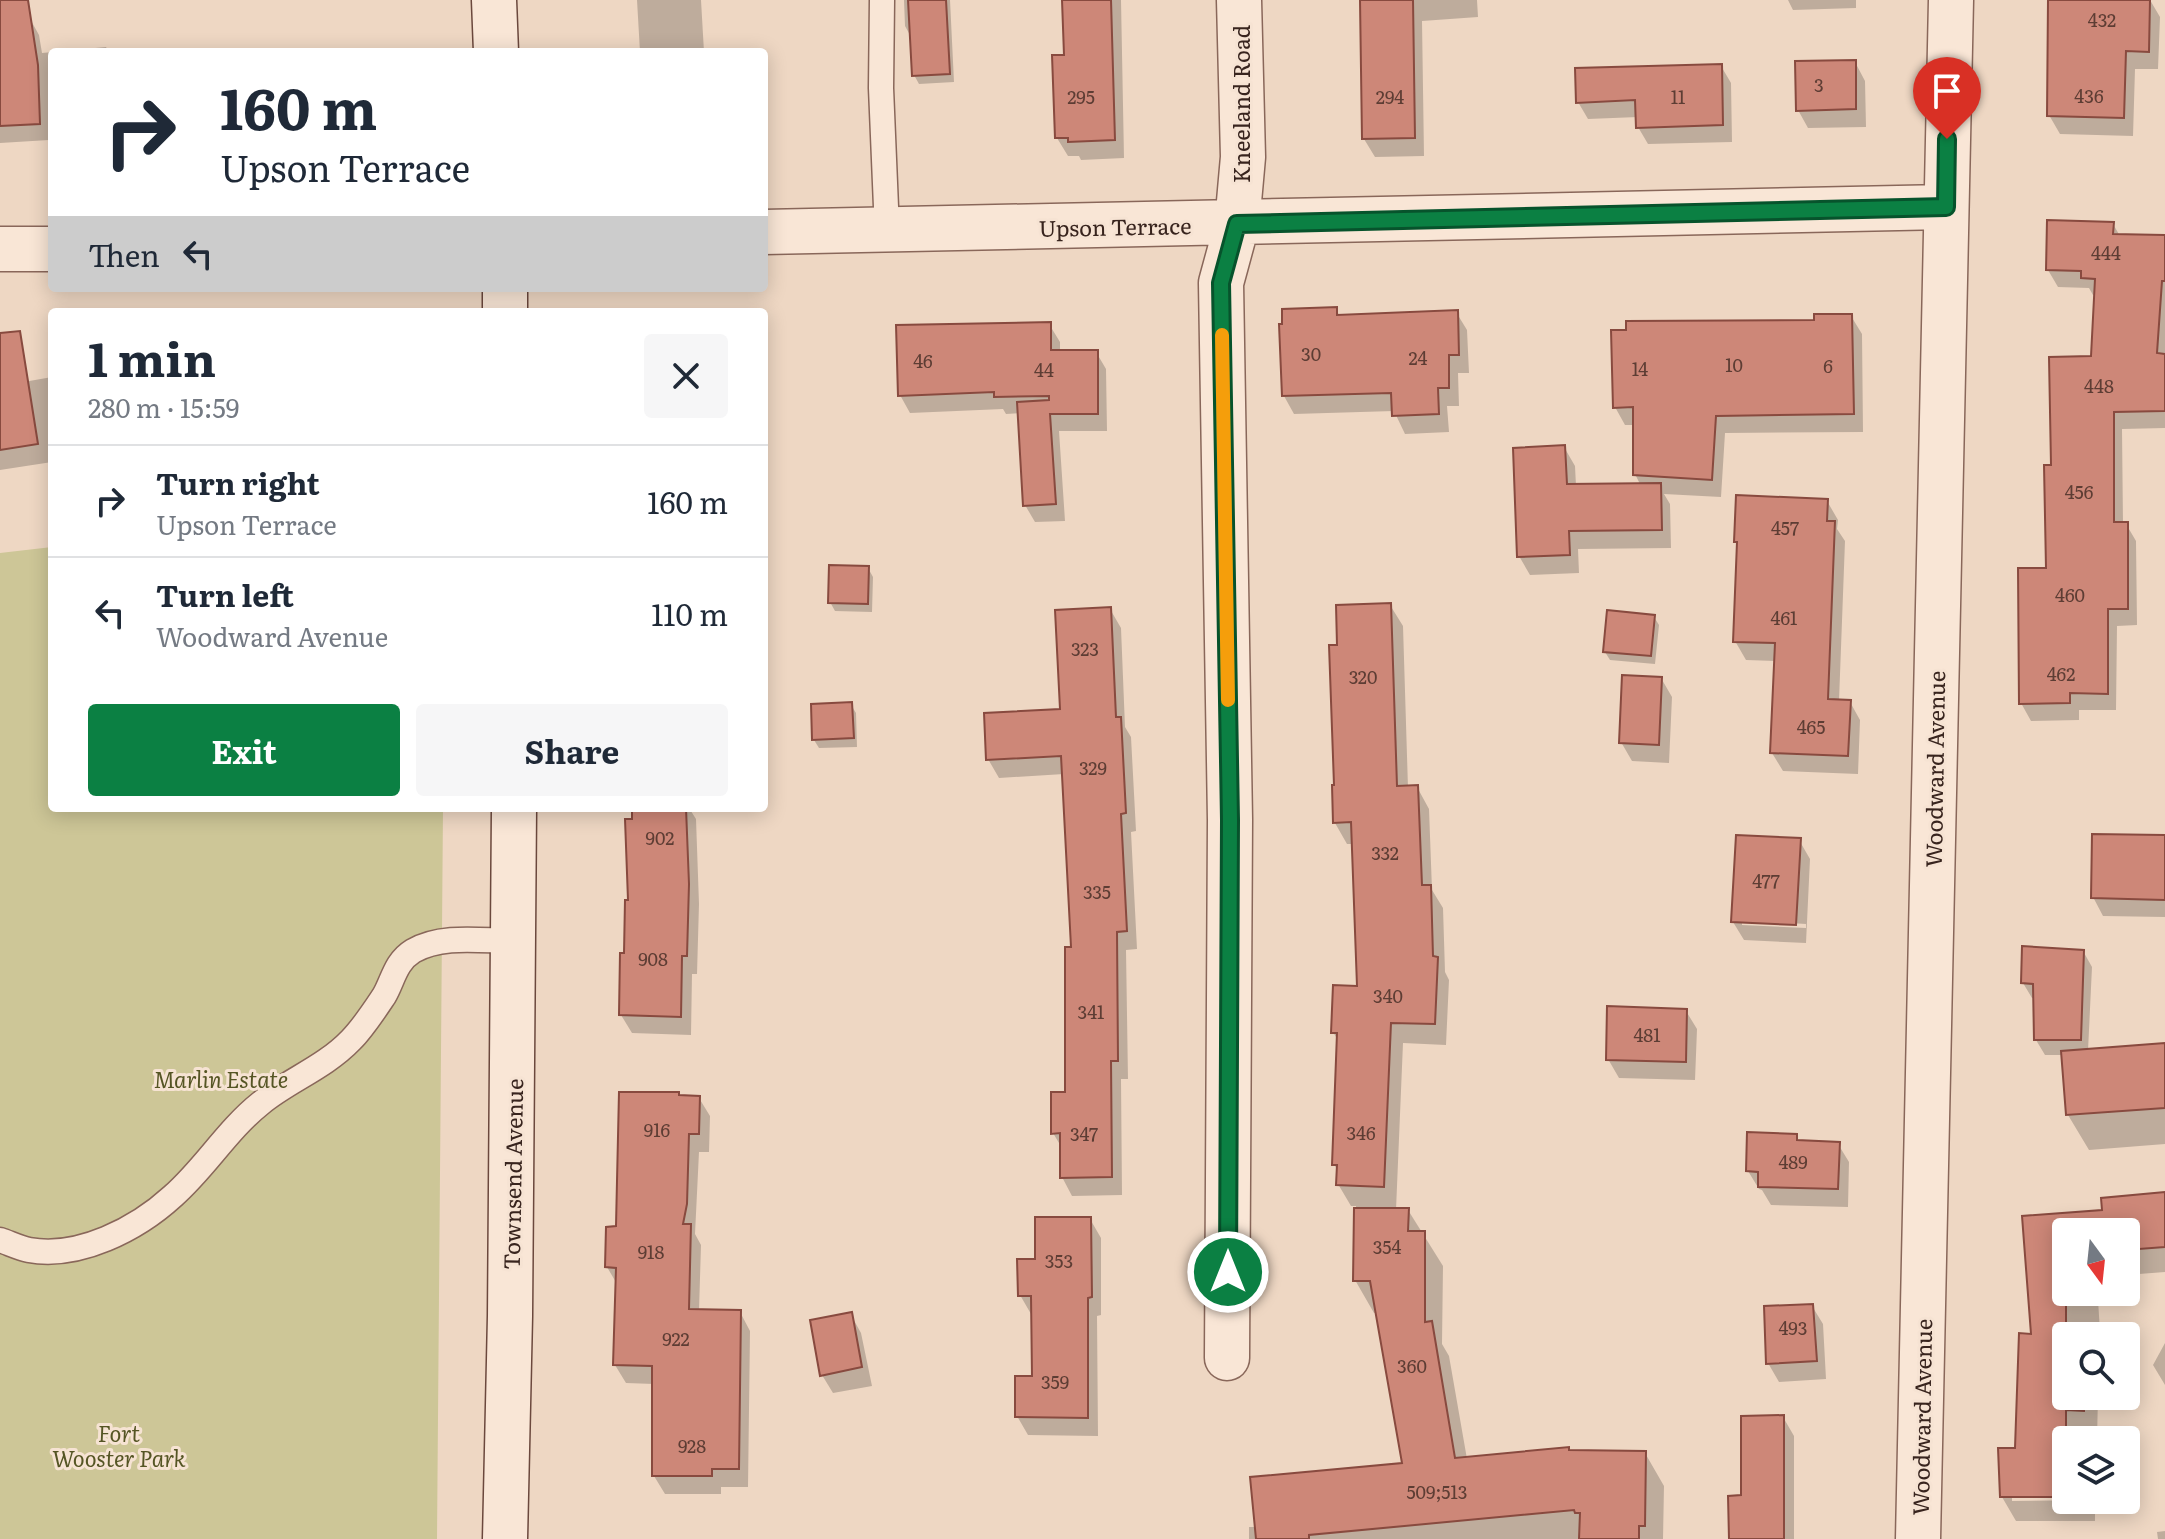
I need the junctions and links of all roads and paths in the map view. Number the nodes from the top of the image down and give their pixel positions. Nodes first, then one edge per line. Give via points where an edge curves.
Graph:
1 (494, 0) edge
2 (882, 0) edge
3 (1239, 0) edge
4 (1951, 0) edge
5 (496, 48) edge
6 (1946, 207) junction
7 (1237, 224) junction
8 (887, 231) junction
9 (768, 232) edge
10 (0, 249) edge
11 (48, 249) edge
12 (514, 812) edge
13 (514, 941) junction
14 (0, 1240) edge
15 (1227, 1358) dead end
16 (505, 1539) edge
17 (1918, 1539) edge

1 - 5 street
2 - 8 lane
3 - 7 street, Kneeland Road via 1243,157
4 - 6 street, Woodward Avenue
6 - 7 street, Upson Terrace
6 - 17 street, Woodward Avenue
7 - 8 street, Upson Terrace
7 - 15 street, Kneeland Road via 1221,283 1230,820
8 - 9 street, Upson Terrace
10 - 11 street
12 - 13 street, Townsend Avenue
13 - 14 lane via 437,941 411,952 351,1040 310,1074 263,1102 173,1196 133,1225 96,1243 63,1250 29,1250
13 - 16 street, Townsend Avenue

